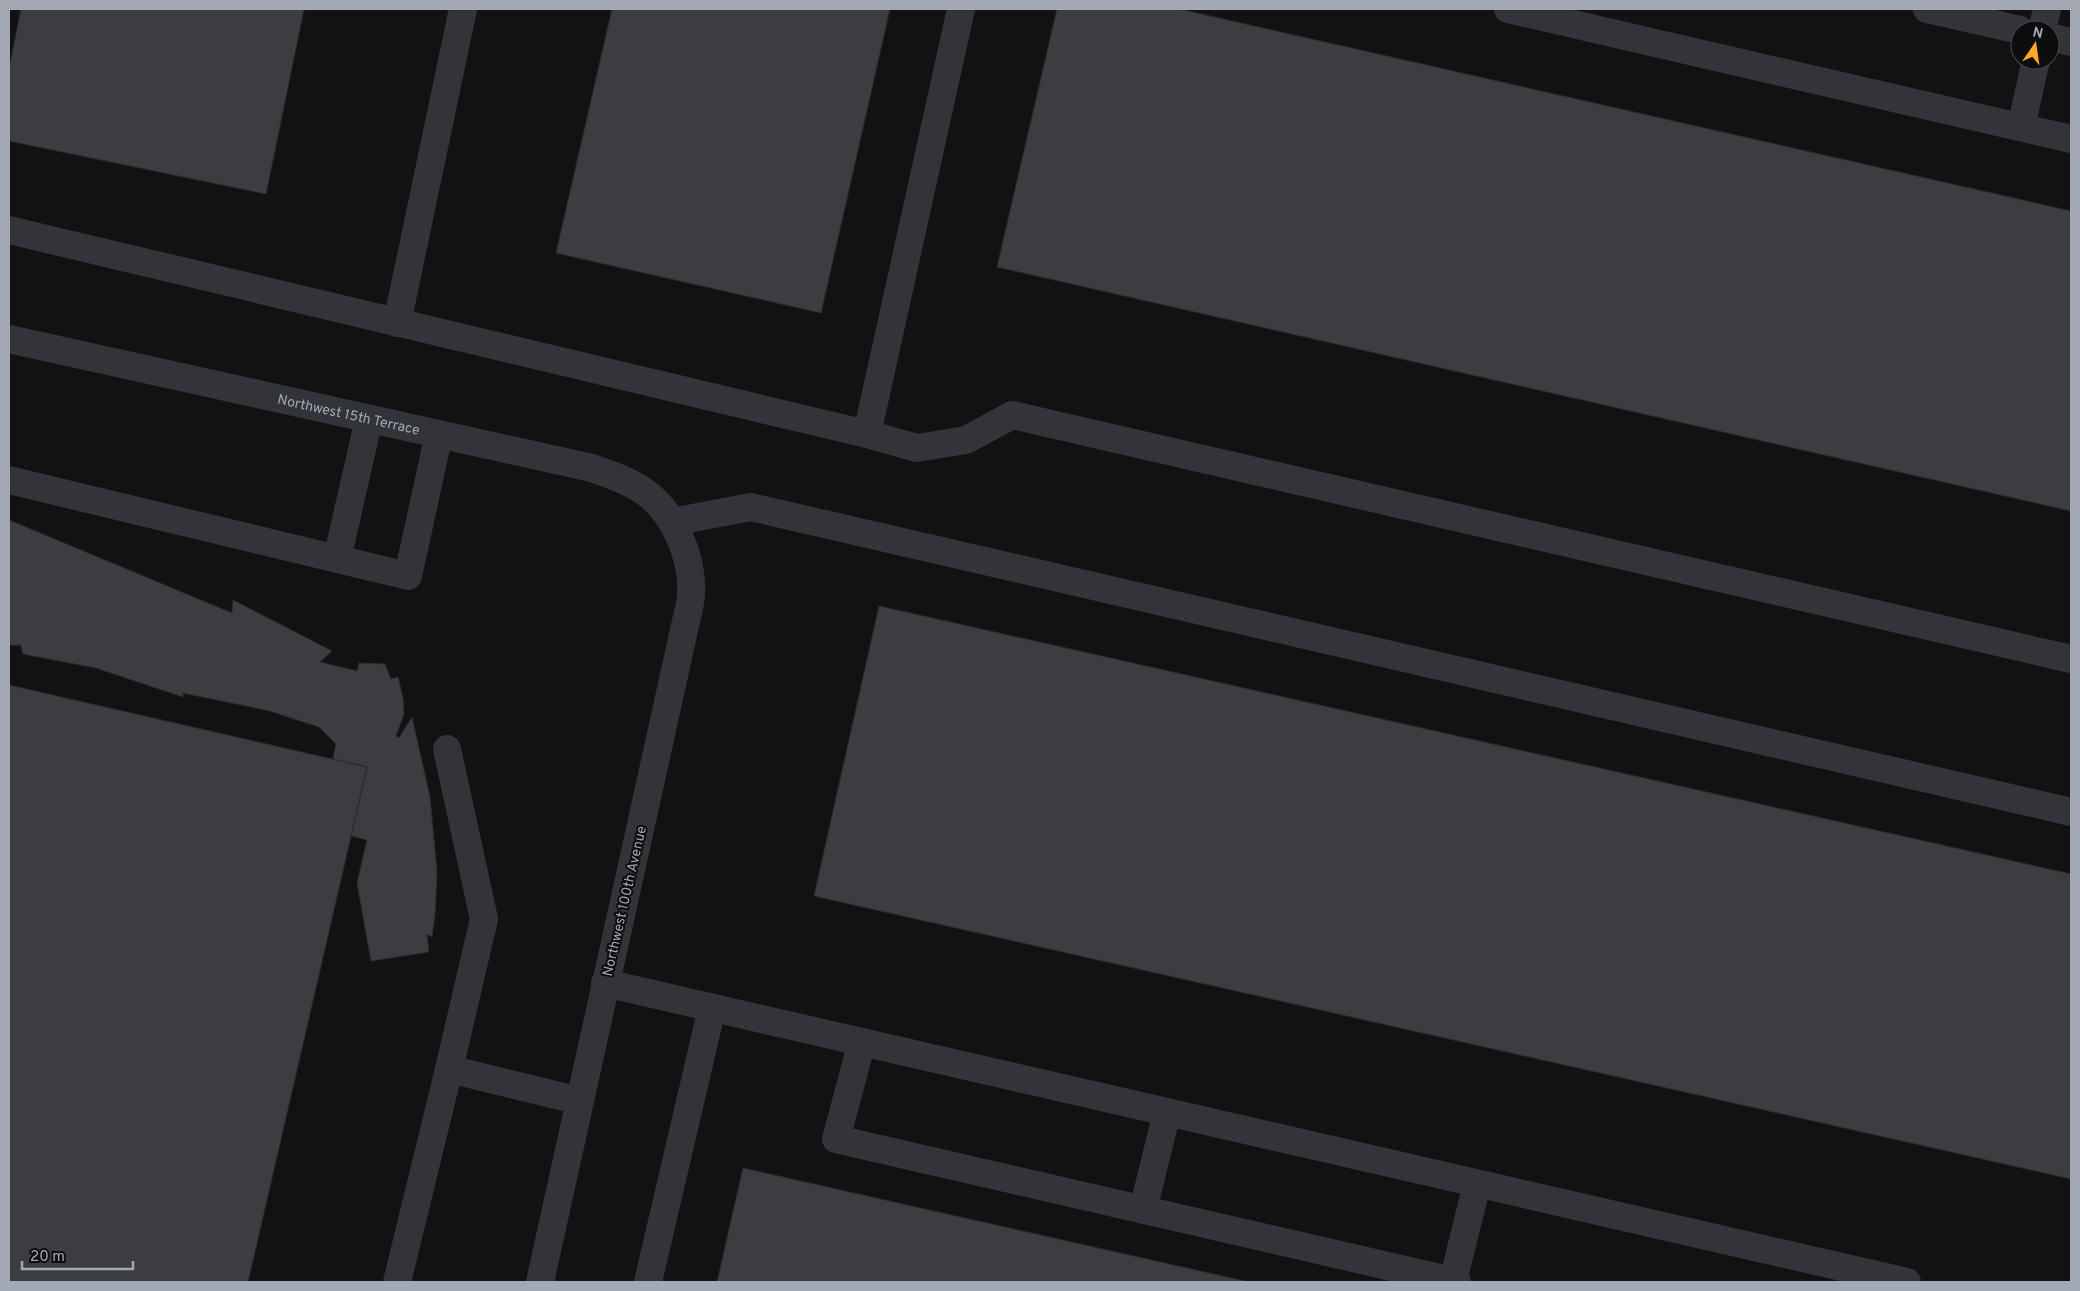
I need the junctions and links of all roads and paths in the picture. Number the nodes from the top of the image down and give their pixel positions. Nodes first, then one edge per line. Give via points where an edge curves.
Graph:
1 (463, 9) edge
2 (962, 9) edge
3 (1508, 9) edge
4 (1927, 9) edge
5 (2010, 28) edge
6 (2034, 70) edge
7 (2022, 127) junction
8 (2071, 139) edge
9 (9, 230) edge
10 (397, 322) junction
11 (9, 339) edge
12 (369, 419) junction
13 (439, 434) junction
14 (866, 434) junction
15 (9, 480) edge
16 (672, 522) junction
17 (337, 560) junction
18 (2071, 659) edge
19 (447, 749) dead end
20 (2071, 812) edge
21 (605, 984) junction
22 (712, 1008) junction
23 (862, 1042) junction
24 (449, 1069) junction
25 (580, 1101) junction
26 (1167, 1112) junction
27 (1477, 1184) junction
28 (1143, 1210) junction
29 (397, 1282) edge
30 (540, 1282) edge
31 (648, 1282) edge
32 (1455, 1282) edge
33 (1906, 1282) edge

1 - 10 street
2 - 14 street
3 - 7 street
4 - 5 street
6 - 7 street
7 - 8 street
9 - 10 street
10 - 14 street
11 - 12 street, Northwest 15th Terrace
12 - 13 street, Northwest 15th Terrace
12 - 17 street
13 - 16 street, Northwest 15th Terrace via 592,468 618,477 643,490 660,505
13 - 17 street via 408,576
14 - 18 street via 917,448 966,440 1012,415
15 - 17 street
16 - 20 street via 751,507
16 - 21 street, Northwest 100th Avenue via 688,563 691,594
19 - 24 street via 484,920
21 - 22 street
21 - 25 street, Northwest 100th Avenue
22 - 23 street
22 - 31 street
23 - 26 street
23 - 28 street via 836,1139
24 - 25 street
24 - 29 street
25 - 30 street, Northwest 100th Avenue
26 - 27 street
26 - 28 street
27 - 32 street
27 - 33 street
28 - 32 street

